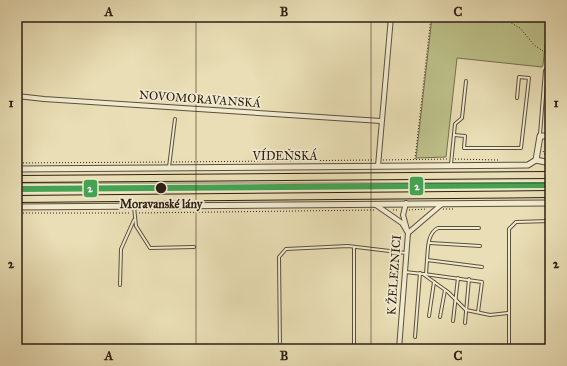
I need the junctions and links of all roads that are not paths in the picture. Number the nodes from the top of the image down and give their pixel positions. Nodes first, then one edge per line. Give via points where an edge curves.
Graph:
1 (391, 17) edge
2 (550, 57) edge
3 (549, 64) edge
4 (466, 81) dead end
5 (17, 96) edge
6 (516, 98) dead end
7 (175, 119) dead end
8 (381, 121) junction
9 (454, 135) junction
10 (540, 136) junction
11 (550, 136) edge
12 (536, 160) junction
13 (550, 163) edge
14 (378, 166) junction
15 (450, 166) junction
16 (169, 168) junction
17 (17, 169) edge
18 (550, 175) edge
19 (17, 179) edge
20 (550, 194) edge
21 (17, 199) edge
22 (550, 202) edge
23 (406, 203) junction
24 (443, 203) junction
25 (374, 204) junction
26 (134, 206) junction
27 (17, 207) edge
28 (134, 220) junction
29 (550, 221) edge
30 (479, 228) dead end
31 (408, 232) junction
32 (430, 242) junction
33 (480, 246) dead end
34 (194, 247) dead end
35 (354, 247) junction
36 (407, 253) junction
37 (427, 260) junction
38 (482, 267) dead end
39 (405, 272) junction
40 (423, 274) junction
41 (458, 278) junction
42 (469, 279) junction
43 (434, 282) junction
44 (120, 284) dead end
45 (445, 290) junction
46 (455, 299) junction
47 (466, 310) junction
48 (478, 312) junction
49 (508, 313) junction
50 (429, 316) dead end
51 (440, 317) dead end
52 (453, 321) dead end
53 (465, 322) dead end
54 (415, 338) dead end
55 (280, 349) edge
56 (354, 349) edge
57 (399, 349) edge
58 (509, 349) edge

1 - 8 street
2 - 3 lane
3 - 10 lane via 545,71
4 - 9 lane via 462,118 456,122
5 - 8 street, NOVOMORAVANSKÁ via 44,100
6 - 9 lane via 519,77 529,78 521,148 464,148 465,136
7 - 16 lane
8 - 14 street
9 - 15 lane
10 - 11 street
10 - 12 street
12 - 13 street
12 - 15 street, VÍDEŇSKÁ via 528,166
14 - 15 street, VÍDEŇSKÁ
14 - 16 street, VÍDEŇSKÁ
16 - 17 street, VÍDEŇSKÁ
18 - 19 highway, VÍDEŇSKÁ
20 - 21 highway
22 - 24 street
23 - 24 street
23 - 25 street
23 - 31 street, K ŽELEZNICI via 403,215
24 - 31 street
25 - 26 street
25 - 31 street via 402,223
26 - 27 street
26 - 28 lane
28 - 34 lane via 150,248
28 - 44 lane via 120,249
29 - 49 lane via 516,222 510,229
30 - 32 lane via 434,229
31 - 36 street, K ŽELEZNICI
32 - 33 lane
32 - 37 lane
35 - 36 lane
35 - 55 lane via 286,249 279,257
35 - 56 lane
36 - 39 street, K ŽELEZNICI
37 - 38 lane
37 - 40 lane
39 - 40 lane
39 - 57 street, K ŽELEZNICI
40 - 41 lane
40 - 43 lane
40 - 54 lane
41 - 42 lane
41 - 46 lane
42 - 47 lane
42 - 48 lane via 482,282
43 - 45 lane
43 - 50 lane
45 - 46 lane
45 - 51 lane
46 - 47 lane
46 - 52 lane
47 - 48 lane
47 - 53 lane
48 - 49 lane via 490,315
49 - 58 lane

